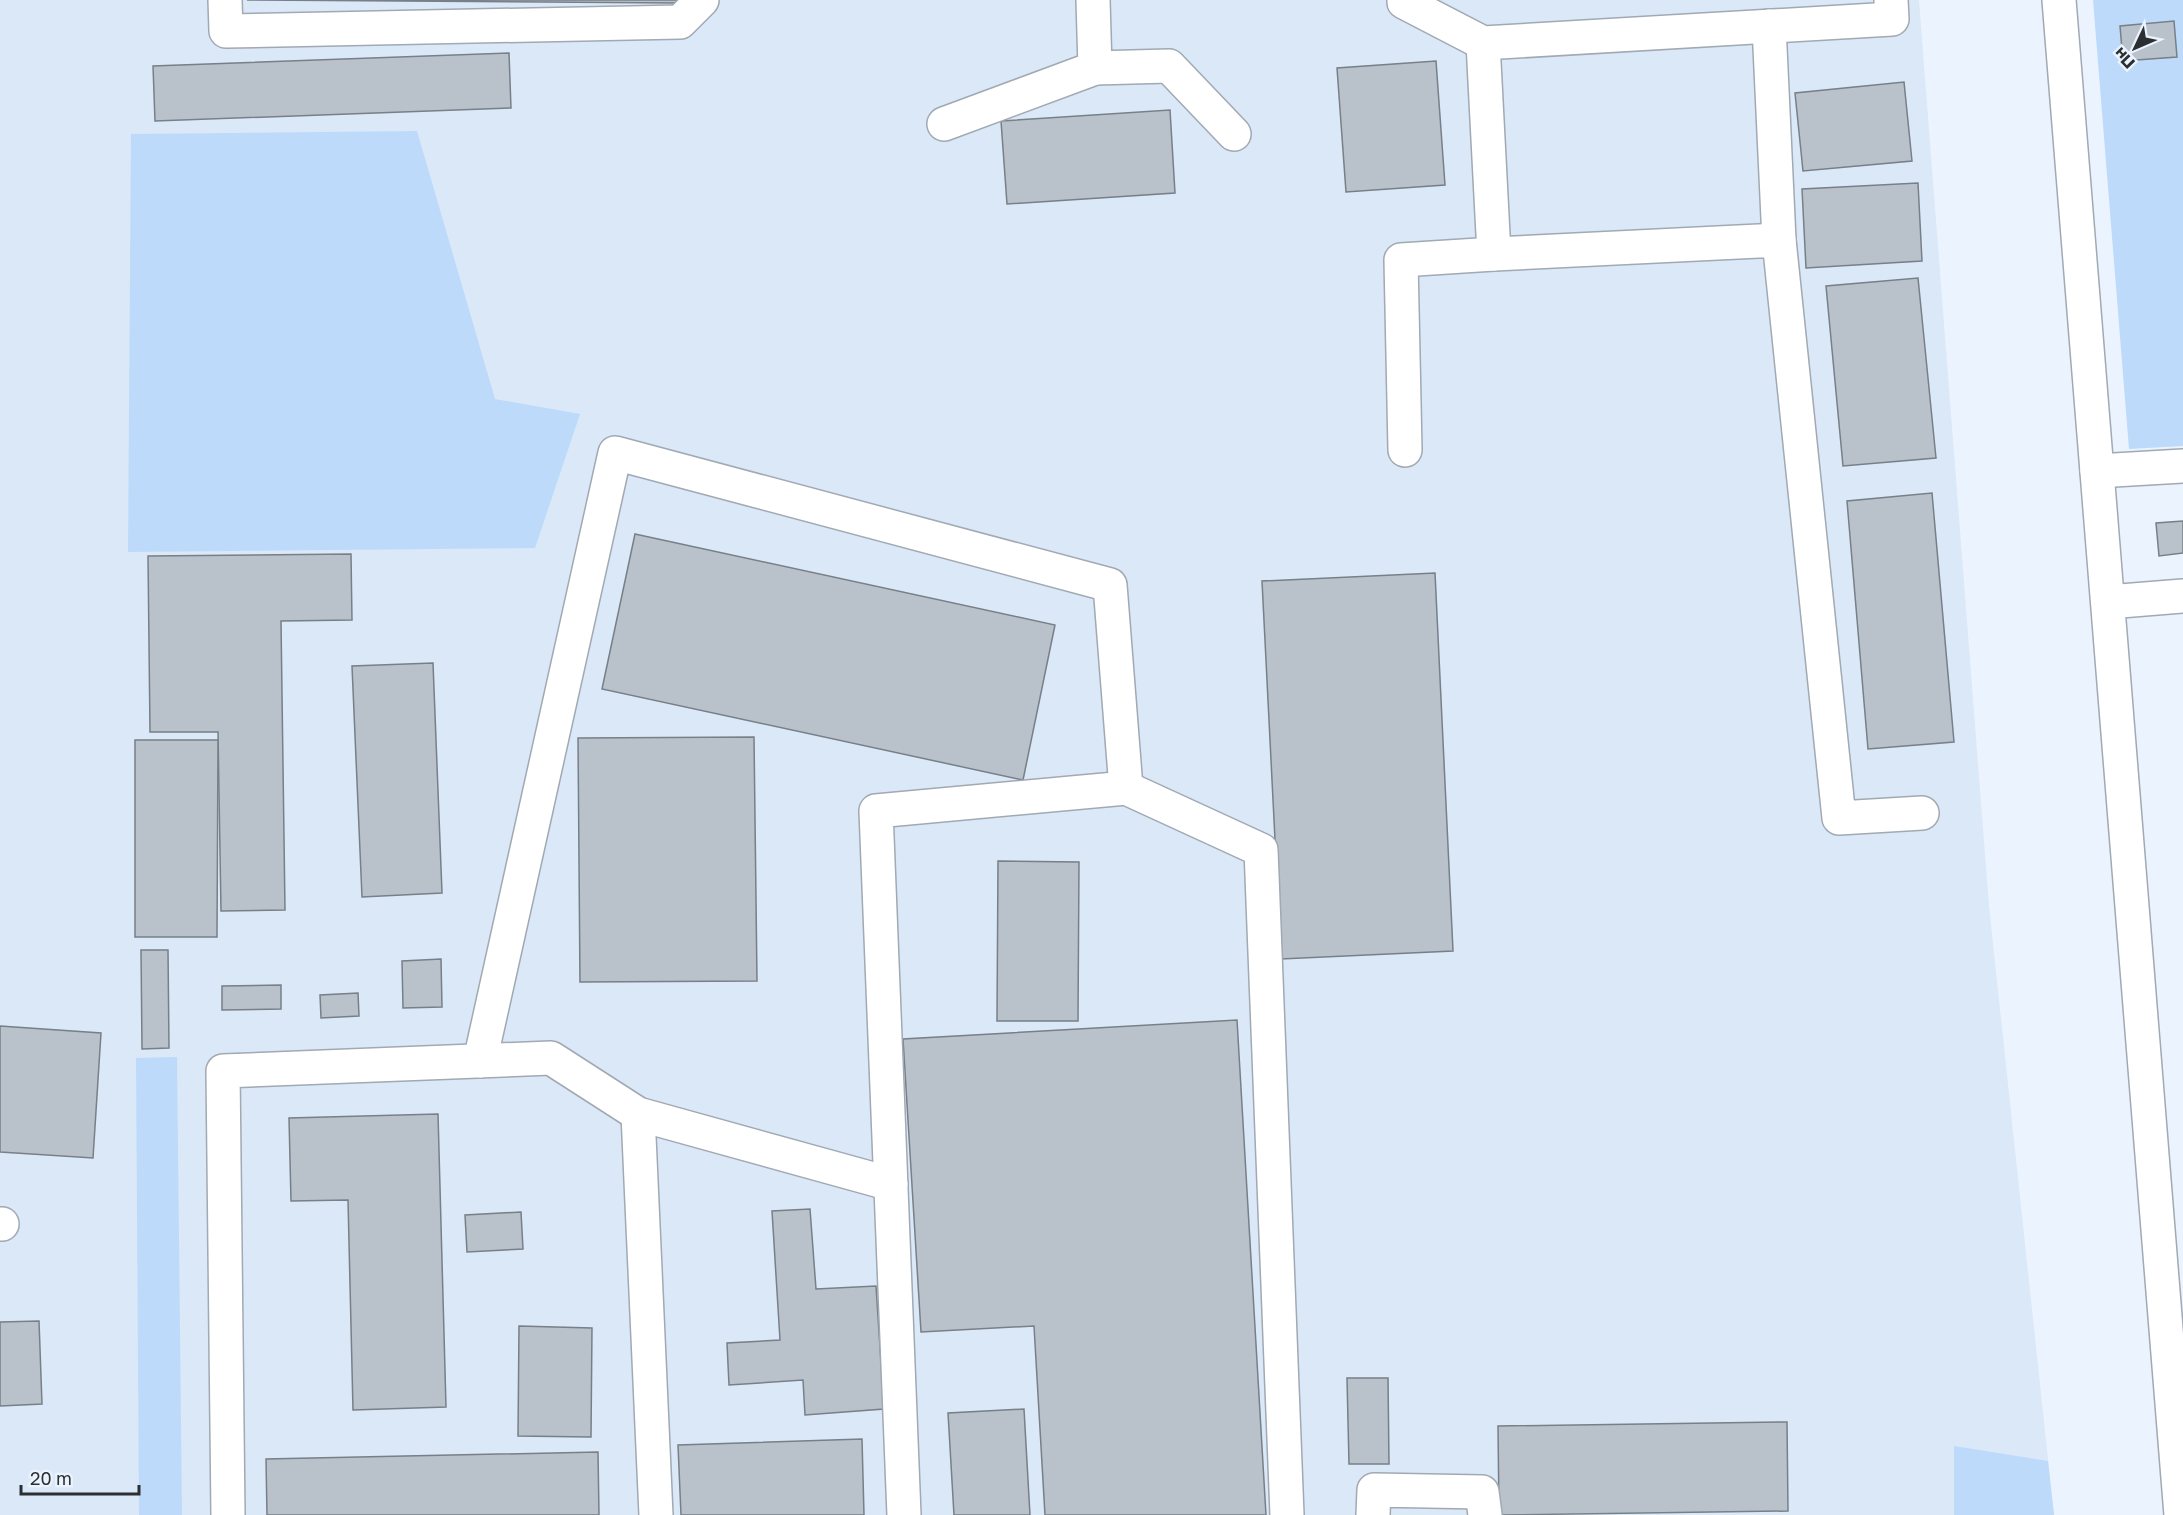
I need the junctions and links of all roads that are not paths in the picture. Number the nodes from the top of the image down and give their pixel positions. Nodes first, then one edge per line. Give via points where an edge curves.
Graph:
1 (225, 0) edge
2 (702, 0) edge
3 (1093, 0) edge
4 (1404, 0) edge
5 (1891, 0) edge
6 (2059, 0) edge
7 (1769, 26) junction
8 (1483, 43) junction
9 (1095, 68) junction
10 (944, 123) dead end
11 (1234, 134) dead end
12 (1779, 240) junction
13 (1494, 254) junction
14 (1405, 450) dead end
15 (2183, 466) edge
16 (2097, 471) junction
17 (2183, 596) edge
18 (2108, 602) junction
19 (1126, 788) junction
20 (1922, 813) dead end
21 (480, 1061) junction
22 (638, 1114) junction
23 (891, 1184) junction
24 (228, 1515) edge
25 (656, 1515) edge
26 (904, 1515) edge
27 (1287, 1515) edge
28 (1373, 1515) edge
29 (1485, 1515) edge
30 (2181, 1515) edge

1 - 2 lane via 226,31 680,22
3 - 9 lane
4 - 8 lane
5 - 7 lane via 1892,19
6 - 16 lane
7 - 8 lane
7 - 12 lane
8 - 13 lane
9 - 10 lane
9 - 11 lane via 1169,66
12 - 13 lane
12 - 20 lane via 1839,818
13 - 14 lane via 1401,260
15 - 16 lane
16 - 18 lane
17 - 18 lane
18 - 30 lane
19 - 21 lane via 1110,585 615,453
19 - 23 lane via 876,811
19 - 27 lane via 1260,849
21 - 22 lane via 551,1058
21 - 24 lane via 223,1071
22 - 23 lane
22 - 25 lane
23 - 26 lane
28 - 29 lane via 1374,1490 1482,1492

